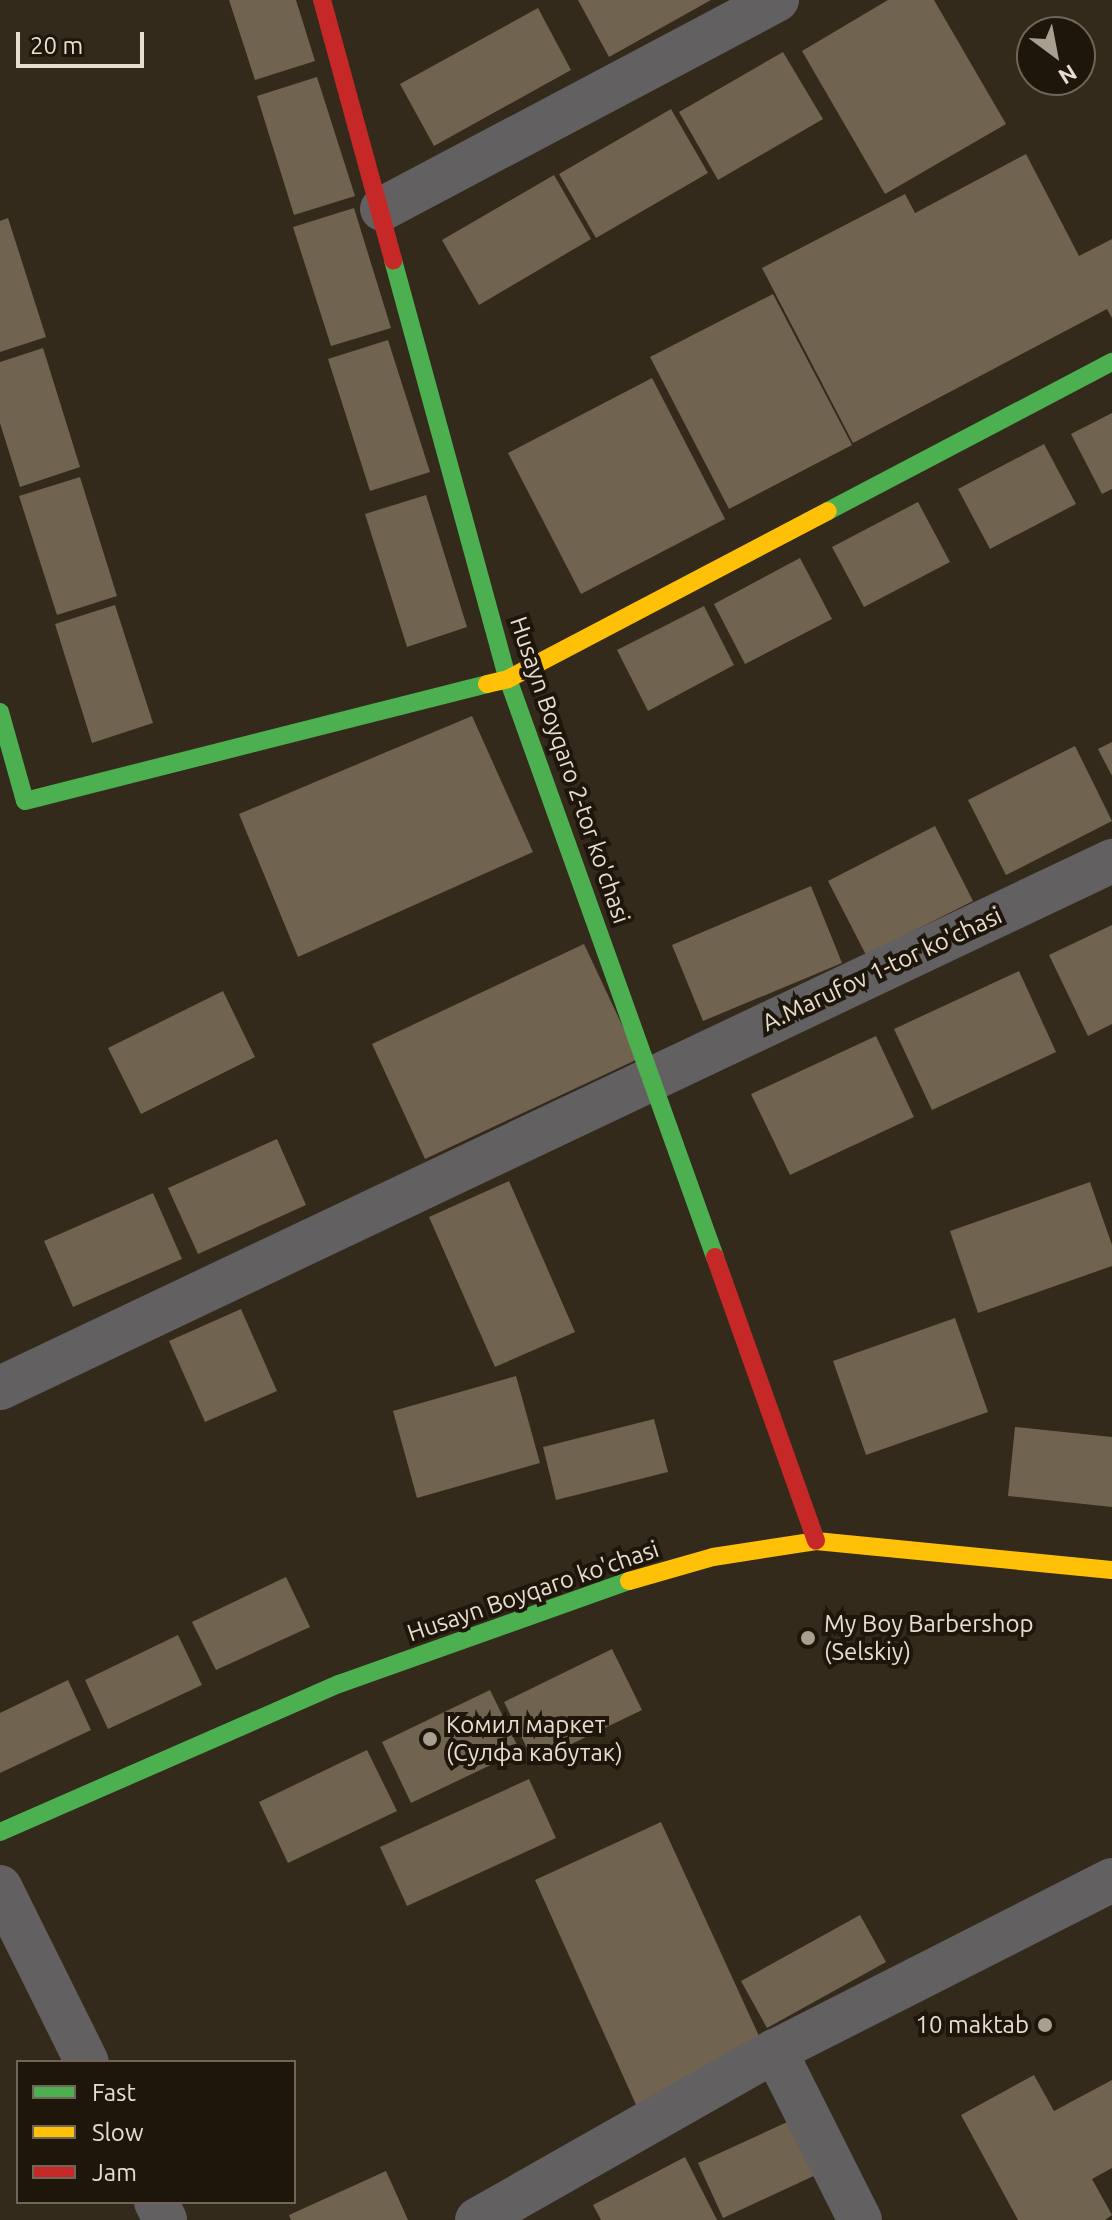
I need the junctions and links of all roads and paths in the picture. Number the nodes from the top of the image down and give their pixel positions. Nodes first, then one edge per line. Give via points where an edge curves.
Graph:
1 (322, 0) edge
2 (777, 0) edge
3 (382, 209) junction
4 (1112, 362) edge
5 (508, 679) junction
6 (0, 712) edge
7 (12, 805) edge
8 (1112, 861) edge
9 (652, 1076) junction
10 (0, 1388) edge
11 (816, 1541) junction
12 (1112, 1570) edge
13 (0, 1832) edge
14 (1112, 1880) edge
15 (0, 1887) edge
16 (775, 2051) junction
17 (86, 2060) edge
18 (477, 2220) edge
19 (860, 2220) edge

1 - 3 street, Husayn Boyqaro 2-tor ko'chasi
2 - 3 street
3 - 5 street, Husayn Boyqaro 2-tor ko'chasi
4 - 5 street
5 - 7 street
5 - 9 street, Husayn Boyqaro 2-tor ko'chasi
6 - 7 street
8 - 9 street, A.Marufov 1-tor ko'chasi
9 - 10 street, A.Marufov 1-tor ko'chasi
9 - 11 street, Husayn Boyqaro 2-tor ko'chasi
11 - 12 street, Husayn Boyqaro ko'chasi
11 - 13 street, Husayn Boyqaro ko'chasi via 713,1557 589,1594 339,1684
14 - 16 street
15 - 17 street
16 - 18 street
16 - 19 street

